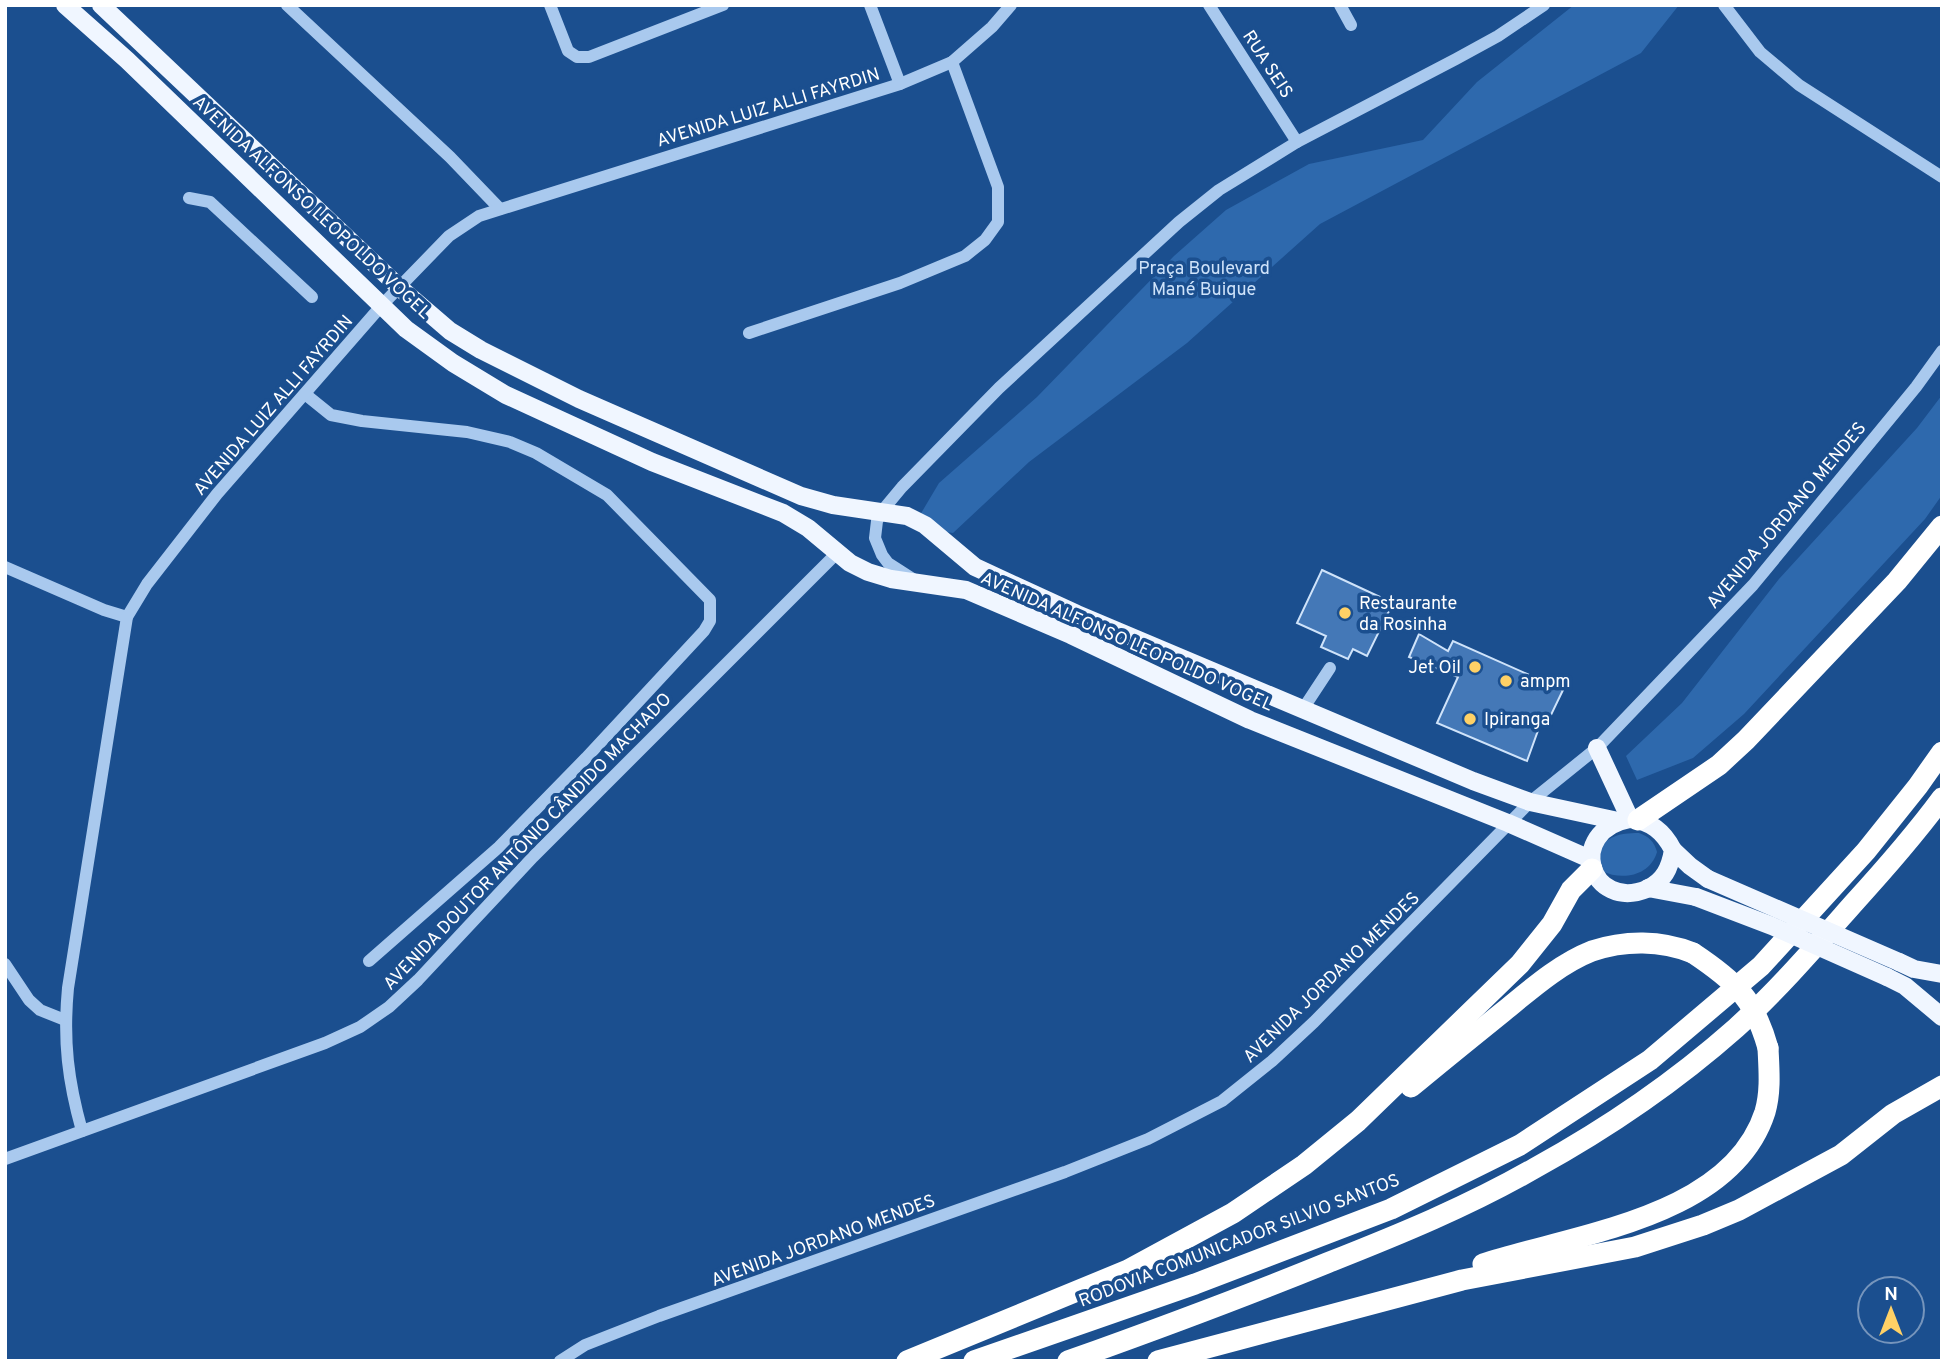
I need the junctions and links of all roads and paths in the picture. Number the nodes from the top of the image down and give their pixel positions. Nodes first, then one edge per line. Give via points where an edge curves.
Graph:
1 (65, 5) edge
2 (101, 5) edge
3 (287, 5) edge
4 (550, 5) edge
5 (723, 5) edge
6 (870, 5) edge
7 (1209, 5) edge
8 (1340, 5) edge
9 (1544, 5) edge
10 (1724, 5) edge
11 (1009, 6) edge
12 (1351, 25) dead end
13 (952, 62) junction
14 (900, 85) junction
15 (1297, 142) junction
16 (1942, 177) edge
17 (189, 198) dead end
18 (499, 209) junction
19 (400, 288) junction
20 (312, 297) dead end
21 (382, 305) junction
22 (749, 333) dead end
23 (1942, 351) edge
24 (305, 394) junction
25 (882, 511) junction
26 (1942, 526) edge
27 (837, 553) junction
28 (5, 566) edge
29 (919, 583) junction
30 (127, 617) junction
31 (1330, 668) dead end
32 (1303, 709) junction
33 (1597, 748) junction
34 (1942, 752) edge
35 (1942, 798) edge
36 (1530, 802) junction
37 (1628, 820) junction
38 (1508, 823) junction
39 (1673, 850) junction
40 (1591, 864) junction
41 (1648, 888) junction
42 (369, 961) dead end
43 (5, 964) edge
44 (1942, 974) edge
45 (1942, 1017) edge
46 (65, 1020) junction
47 (1942, 1086) edge
48 (1358, 1121) junction
49 (82, 1131) junction
50 (5, 1159) edge
51 (1462, 1280) junction
52 (560, 1361) edge
53 (907, 1361) edge
54 (974, 1361) edge
55 (1068, 1361) edge
56 (1158, 1361) edge

1 - 21 main road, AVENIDA ALFONSO LEOPOLDO VOGEL
2 - 19 main road, AVENIDA ALFONSO LEOPOLDO VOGEL
3 - 18 street
4 - 5 street via 568,51 577,57 589,57
6 - 14 street
7 - 15 street, RUA SEIS
8 - 12 street
9 - 15 street via 1498,36
10 - 16 street via 1760,51 1799,85
11 - 13 street, AVENIDA LUIZ ALLI FAYRDIN
13 - 14 street, AVENIDA LUIZ ALLI FAYRDIN
13 - 22 street via 998,187 998,222 985,240 965,256 900,283
14 - 18 street, AVENIDA LUIZ ALLI FAYRDIN
15 - 25 street via 1219,190 1179,222 999,388
17 - 20 street via 210,202
18 - 19 street, AVENIDA LUIZ ALLI FAYRDIN via 449,236
19 - 21 street, AVENIDA LUIZ ALLI FAYRDIN
19 - 25 main road, AVENIDA ALFONSO LEOPOLDO VOGEL via 460,337 579,399 801,496
21 - 24 street, AVENIDA LUIZ ALLI FAYRDIN
21 - 27 main road, AVENIDA ALFONSO LEOPOLDO VOGEL via 453,363 506,395 652,462 783,513
23 - 33 street, AVENIDA JORDANO MENDES via 1753,585
24 - 30 street, AVENIDA LUIZ ALLI FAYRDIN via 217,494 146,584
24 - 42 street via 331,415 467,432 536,453 607,495 710,600 710,621 704,631 586,758 499,847
25 - 29 street via 875,538 882,555 888,564
25 - 32 main road, AVENIDA ALFONSO LEOPOLDO VOGEL via 925,525 975,567
26 - 37 highway via 1861,621 1746,740 1719,765
27 - 29 main road, AVENIDA ALFONSO LEOPOLDO VOGEL via 868,572
27 - 49 street, AVENIDA DOUTOR ANTÔNIO CÂNDIDO MACHADO via 389,1007 325,1043
28 - 30 street
29 - 38 main road, AVENIDA ALFONSO LEOPOLDO VOGEL via 966,590 1250,720
30 - 46 street, AVENIDA LUIZ ALLI FAYRDIN
31 - 32 street
32 - 36 main road, AVENIDA ALFONSO LEOPOLDO VOGEL
33 - 36 street, AVENIDA JORDANO MENDES
33 - 37 main road
34 - 54 highway, RODOVIA COMUNICADOR SILVIO SANTOS via 1866,851 1761,965 1650,1060 1520,1145 1391,1209
35 - 55 highway via 1909,842 1784,981 1691,1066 1625,1113 1536,1168 1398,1235
36 - 37 main road, AVENIDA ALFONSO LEOPOLDO VOGEL
36 - 38 street, AVENIDA JORDANO MENDES
37 - 39 main road via 1660,830
37 - 40 main road via 1604,830 1594,843
38 - 40 main road, AVENIDA ALFONSO LEOPOLDO VOGEL
38 - 52 street, AVENIDA JORDANO MENDES via 1314,1022 1222,1101 1148,1139 1065,1172 659,1317 585,1345
39 - 41 main road via 1666,873
39 - 44 main road, bridge via 1707,879 1914,969
40 - 41 main road via 1601,883 1615,892 1632,894
40 - 48 highway via 1520,964
41 - 45 main road, bridge via 1696,897 1772,926 1905,986
43 - 46 street via 29,1000
46 - 49 street, AVENIDA LUIZ ALLI FAYRDIN via 66,1063
47 - 51 highway via 1893,1114 1841,1156 1740,1210 1634,1247
48 - 51 highway, bridge via 1404,1093 1558,969 1591,952 1617,945 1673,945 1719,970 1746,996 1761,1021 1770,1084 1755,1135 1737,1160 1687,1199 1483,1265
48 - 53 highway via 1233,1213 1128,1270
49 - 50 street
51 - 56 highway

